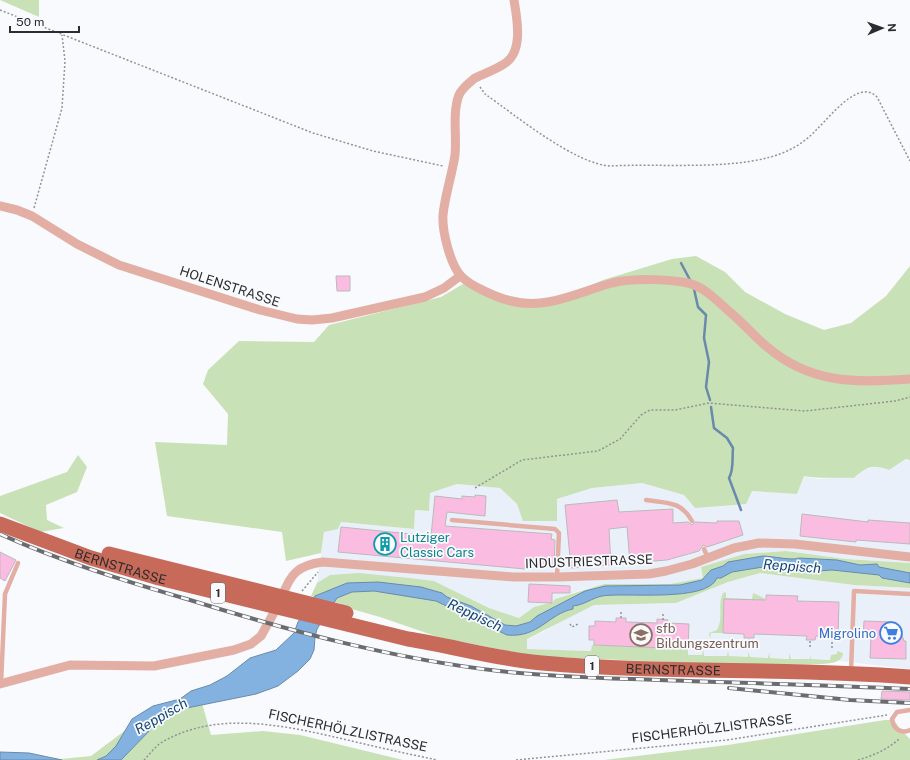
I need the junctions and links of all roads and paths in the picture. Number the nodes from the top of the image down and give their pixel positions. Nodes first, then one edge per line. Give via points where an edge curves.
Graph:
1 (514, 0) edge
2 (0, 10) edge
3 (62, 35) junction
4 (476, 78) junction
5 (910, 161) edge
6 (453, 167) junction
7 (0, 206) edge
8 (32, 216) junction
9 (460, 276) junction
10 (910, 379) edge
11 (910, 398) edge
12 (475, 488) dead end
13 (646, 500) dead end
14 (452, 520) dead end
15 (692, 521) dead end
16 (0, 524) edge
17 (704, 549) dead end
18 (910, 557) edge
19 (708, 558) junction
20 (18, 563) dead end
21 (320, 570) dead end
22 (557, 577) junction
23 (2, 593) edge
24 (910, 594) edge
25 (280, 602) junction
26 (303, 602) junction
27 (622, 612) dead end
28 (663, 612) dead end
29 (621, 618) dead end
30 (662, 620) dead end
31 (570, 624) dead end
32 (578, 624) dead end
33 (852, 637) junction
34 (750, 638) dead end
35 (810, 640) dead end
36 (749, 645) dead end
37 (810, 647) dead end
38 (832, 648) dead end
39 (850, 674) junction
40 (910, 677) edge
41 (0, 684) edge
42 (910, 710) edge
43 (895, 714) junction
44 (910, 730) edge
45 (904, 732) junction
46 (144, 760) edge
47 (433, 760) edge
48 (437, 760) edge
49 (516, 760) edge
50 (858, 760) edge

1 - 4 street via 517,37 514,54 504,64
2 - 3 path
3 - 6 path via 313,133 373,151
3 - 8 path via 65,61 62,108
4 - 5 path via 484,94 570,152 598,165 732,163 769,157 790,150 804,141 845,101 866,93 877,97
4 - 6 street via 464,88 457,101
6 - 9 street via 445,204 444,227 447,244
7 - 8 street, HOLENSTRASSE
8 - 9 street, HOLENSTRASSE via 76,244 119,265 260,310 297,319 332,318 426,297
9 - 10 street via 493,295 528,304 558,301 622,281 689,283 703,290 766,346 795,367 845,381
11 - 12 path via 805,410 709,404 675,410 650,410 641,415 620,439 598,451 522,460
13 - 15 lane via 679,505
14 - 22 lane via 555,529 559,533
16 - 25 main road, BERNSTRASSE / 1 via 91,558 153,576
17 - 19 lane
18 - 19 street, INDUSTRIESTRASSE via 777,543 746,546
19 - 22 street, INDUSTRIESTRASSE via 649,574
20 - 23 lane
21 - 26 path
22 - 25 street, INDUSTRIESTRASSE via 512,577 323,562 307,565 297,571 288,580
23 - 41 lane
24 - 33 lane via 854,591
25 - 26 main road, BERNSTRASSE / 1
25 - 41 street, INDUSTRIESTRASSE via 261,636 242,647 154,666 70,665
26 - 39 main road, BERNSTRASSE / 1 via 334,616 408,639 542,664
27 - 29 path
28 - 30 path
31 - 32 path via 572,627
33 - 38 path via 832,639
33 - 39 lane
34 - 36 path
35 - 37 path
39 - 40 main road, BERNSTRASSE / 1
42 - 43 lane
43 - 45 lane via 893,724
43 - 49 path, FISCHERHÖLZLISTRASSE via 727,740
44 - 45 lane
45 - 50 path via 893,744
46 - 47 path, FISCHERHÖLZLISTRASSE via 163,742 201,727 241,723 297,729
47 - 48 path, FISCHERHÖLZLISTRASSE

